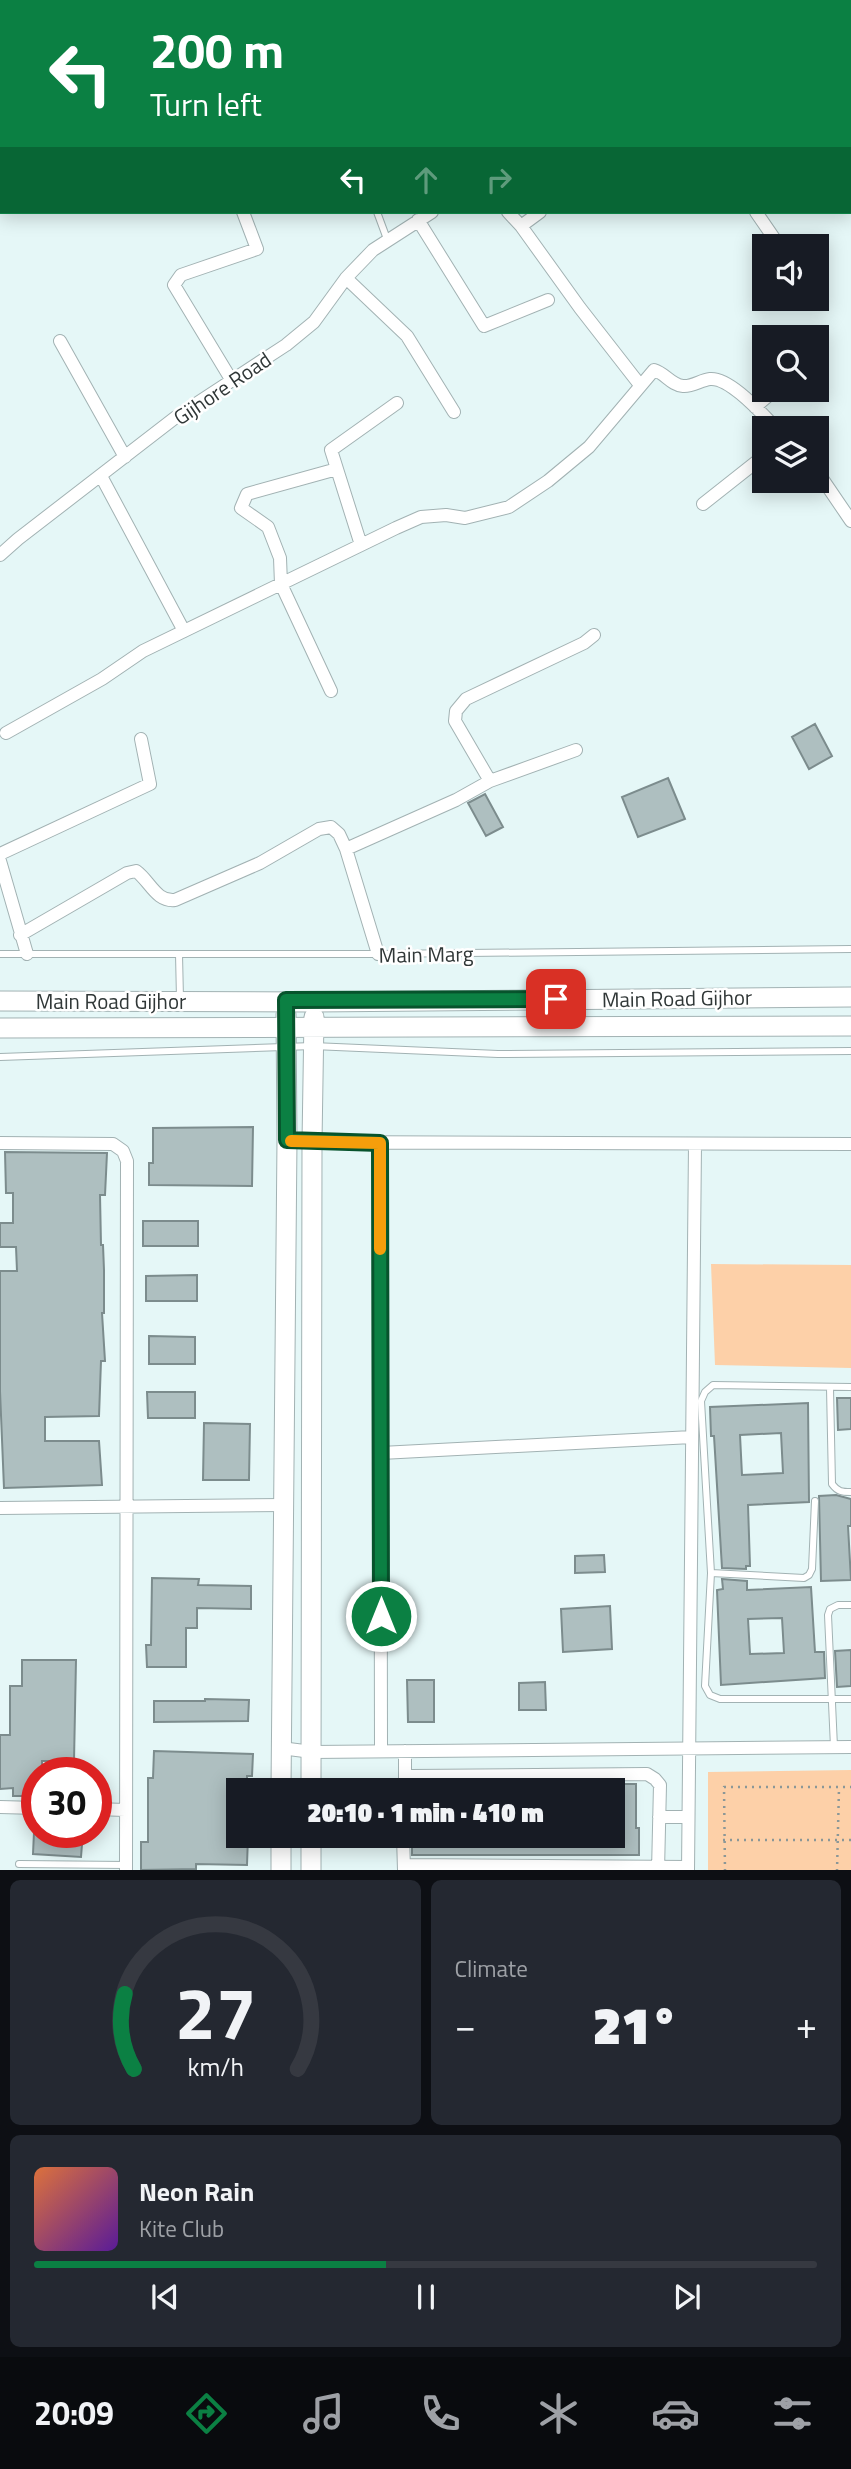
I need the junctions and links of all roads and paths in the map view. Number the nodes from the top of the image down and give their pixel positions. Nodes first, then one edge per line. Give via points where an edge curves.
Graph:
1 (244, 214) edge
2 (378, 214) edge
3 (428, 214) edge
4 (510, 214) edge
5 (537, 214) edge
6 (757, 214) edge
7 (418, 220) junction
8 (521, 226) junction
9 (771, 234) edge
10 (387, 240) junction
11 (346, 278) junction
12 (548, 300) dead end
13 (60, 341) dead end
14 (232, 381) junction
15 (640, 385) junction
16 (397, 402) dead end
17 (761, 402) edge
18 (755, 407) junction
19 (453, 412) dead end
20 (764, 416) edge
21 (125, 457) junction
22 (752, 465) edge
23 (337, 469) junction
24 (101, 476) junction
25 (829, 487) edge
26 (704, 504) dead end
27 (849, 513) edge
28 (361, 545) junction
29 (0, 555) edge
30 (281, 584) junction
31 (184, 631) junction
32 (594, 635) dead end
33 (331, 691) dead end
34 (6, 733) dead end
35 (141, 739) dead end
36 (576, 750) dead end
37 (490, 781) junction
38 (346, 849) junction
39 (0, 854) edge
40 (0, 861) edge
41 (20, 936) junction
42 (851, 949) edge
43 (0, 954) edge
44 (27, 954) junction
45 (179, 954) junction
46 (378, 954) junction
47 (851, 997) edge
48 (180, 1000) junction
49 (286, 1000) junction
50 (0, 1001) edge
51 (314, 1002) junction
52 (851, 1026) edge
53 (0, 1028) edge
54 (286, 1036) junction
55 (313, 1037) junction
56 (851, 1051) edge
57 (0, 1057) edge
58 (287, 1140) junction
59 (0, 1143) edge
60 (312, 1143) junction
61 (380, 1143) junction
62 (695, 1144) junction
63 (851, 1144) edge
64 (851, 1387) edge
65 (830, 1388) junction
66 (692, 1437) junction
67 (381, 1453) junction
68 (851, 1492) edge
69 (815, 1501) dead end
70 (284, 1505) junction
71 (127, 1507) junction
72 (0, 1508) edge
73 (711, 1573) junction
74 (851, 1605) edge
75 (834, 1699) junction
76 (851, 1699) edge
77 (851, 1747) edge
78 (281, 1748) junction
79 (688, 1748) junction
80 (834, 1748) junction
81 (381, 1751) junction
82 (405, 1751) junction
83 (312, 1752) junction
84 (281, 1778) edge
85 (312, 1778) edge
86 (403, 1778) edge
87 (409, 1778) edge
88 (839, 1787) junction
89 (851, 1787) edge
90 (0, 1807) edge
91 (21, 1808) edge
92 (112, 1810) edge
93 (125, 1810) junction
94 (659, 1817) junction
95 (688, 1817) junction
96 (723, 1840) junction
97 (851, 1840) edge
98 (837, 1841) junction
99 (281, 1848) edge
100 (311, 1848) edge
101 (403, 1848) edge
102 (19, 1864) dead end
103 (126, 1868) edge
104 (404, 1868) edge
105 (658, 1868) edge
106 (479, 1869) edge
107 (584, 1869) edge
108 (688, 1869) edge
109 (281, 1870) edge
110 (311, 1870) edge
111 (725, 1870) edge
112 (836, 1870) edge

1 - 14 street via 257,249 181,275 174,285
2 - 10 lane
3 - 7 street, Gijhore Road
4 - 8 street
5 - 8 street
6 - 9 street
7 - 10 street, Gijhore Road
7 - 12 street via 484,326
8 - 15 street
10 - 11 street, Gijhore Road
11 - 14 street, Gijhore Road via 314,322
11 - 19 street via 407,336
13 - 21 street
14 - 21 street, Gijhore Road
15 - 18 street via 654,370 684,387 713,379
15 - 28 street via 589,447 509,507 465,518 421,517
16 - 23 street via 331,450
17 - 18 street
18 - 20 street
21 - 24 street, Gijhore Road
22 - 26 street
23 - 28 street
23 - 30 street via 247,494 241,508 268,527 280,558
24 - 29 street, Gijhore Road
24 - 31 street
25 - 27 street
28 - 30 street
30 - 31 street
30 - 33 street
31 - 34 street
32 - 37 street via 466,699 456,710 455,721
35 - 39 street via 150,784
36 - 37 street
37 - 38 street
38 - 41 street via 331,827 319,829 260,863 167,901 136,871 127,873
38 - 46 street
40 - 41 street
41 - 44 street
42 - 46 lane, Main Marg
43 - 44 lane, Main Marg
44 - 45 lane, Main Marg
45 - 46 lane, Main Marg
45 - 48 lane
47 - 51 street, Main Road Gijhor
48 - 49 street, Main Road Gijhor
48 - 50 street, Main Road Gijhor
49 - 51 street, Main Road Gijhor
49 - 54 street
51 - 55 street
52 - 55 street, Main Road Gijhor
53 - 54 street, Main Road Gijhor
54 - 55 street, Main Road Gijhor
54 - 57 lane
54 - 58 street
55 - 56 lane via 498,1054
55 - 60 street
58 - 60 street
58 - 70 street
59 - 71 street via 113,1144 127,1161
60 - 61 street
60 - 83 street
61 - 62 street
61 - 67 street
62 - 63 street
62 - 66 street
64 - 65 lane
65 - 68 lane via 832,1484 841,1492
65 - 73 lane via 713,1385 705,1392 701,1401
66 - 67 street
66 - 79 street
67 - 81 street
69 - 73 lane via 813,1569 809,1575
70 - 71 street
70 - 78 street
71 - 72 street
71 - 93 street
73 - 75 lane via 705,1686 710,1695 720,1699
74 - 75 lane via 838,1605 828,1615
75 - 76 lane
75 - 80 lane
77 - 80 street
78 - 83 street
78 - 84 street
79 - 80 street
79 - 82 street
79 - 95 street
81 - 82 street
81 - 83 street
82 - 86 street
83 - 85 street
87 - 94 street via 647,1774 660,1786
88 - 89 path
88 - 96 path via 723,1787
88 - 98 path
90 - 91 street
92 - 93 street
93 - 103 street
94 - 95 street
94 - 105 street
95 - 108 street
96 - 98 path
96 - 111 path
97 - 98 path
98 - 112 path
99 - 109 street
100 - 110 street
101 - 104 street
102 - 103 lane
104 - 106 street
105 - 107 street
105 - 108 street
106 - 107 street

